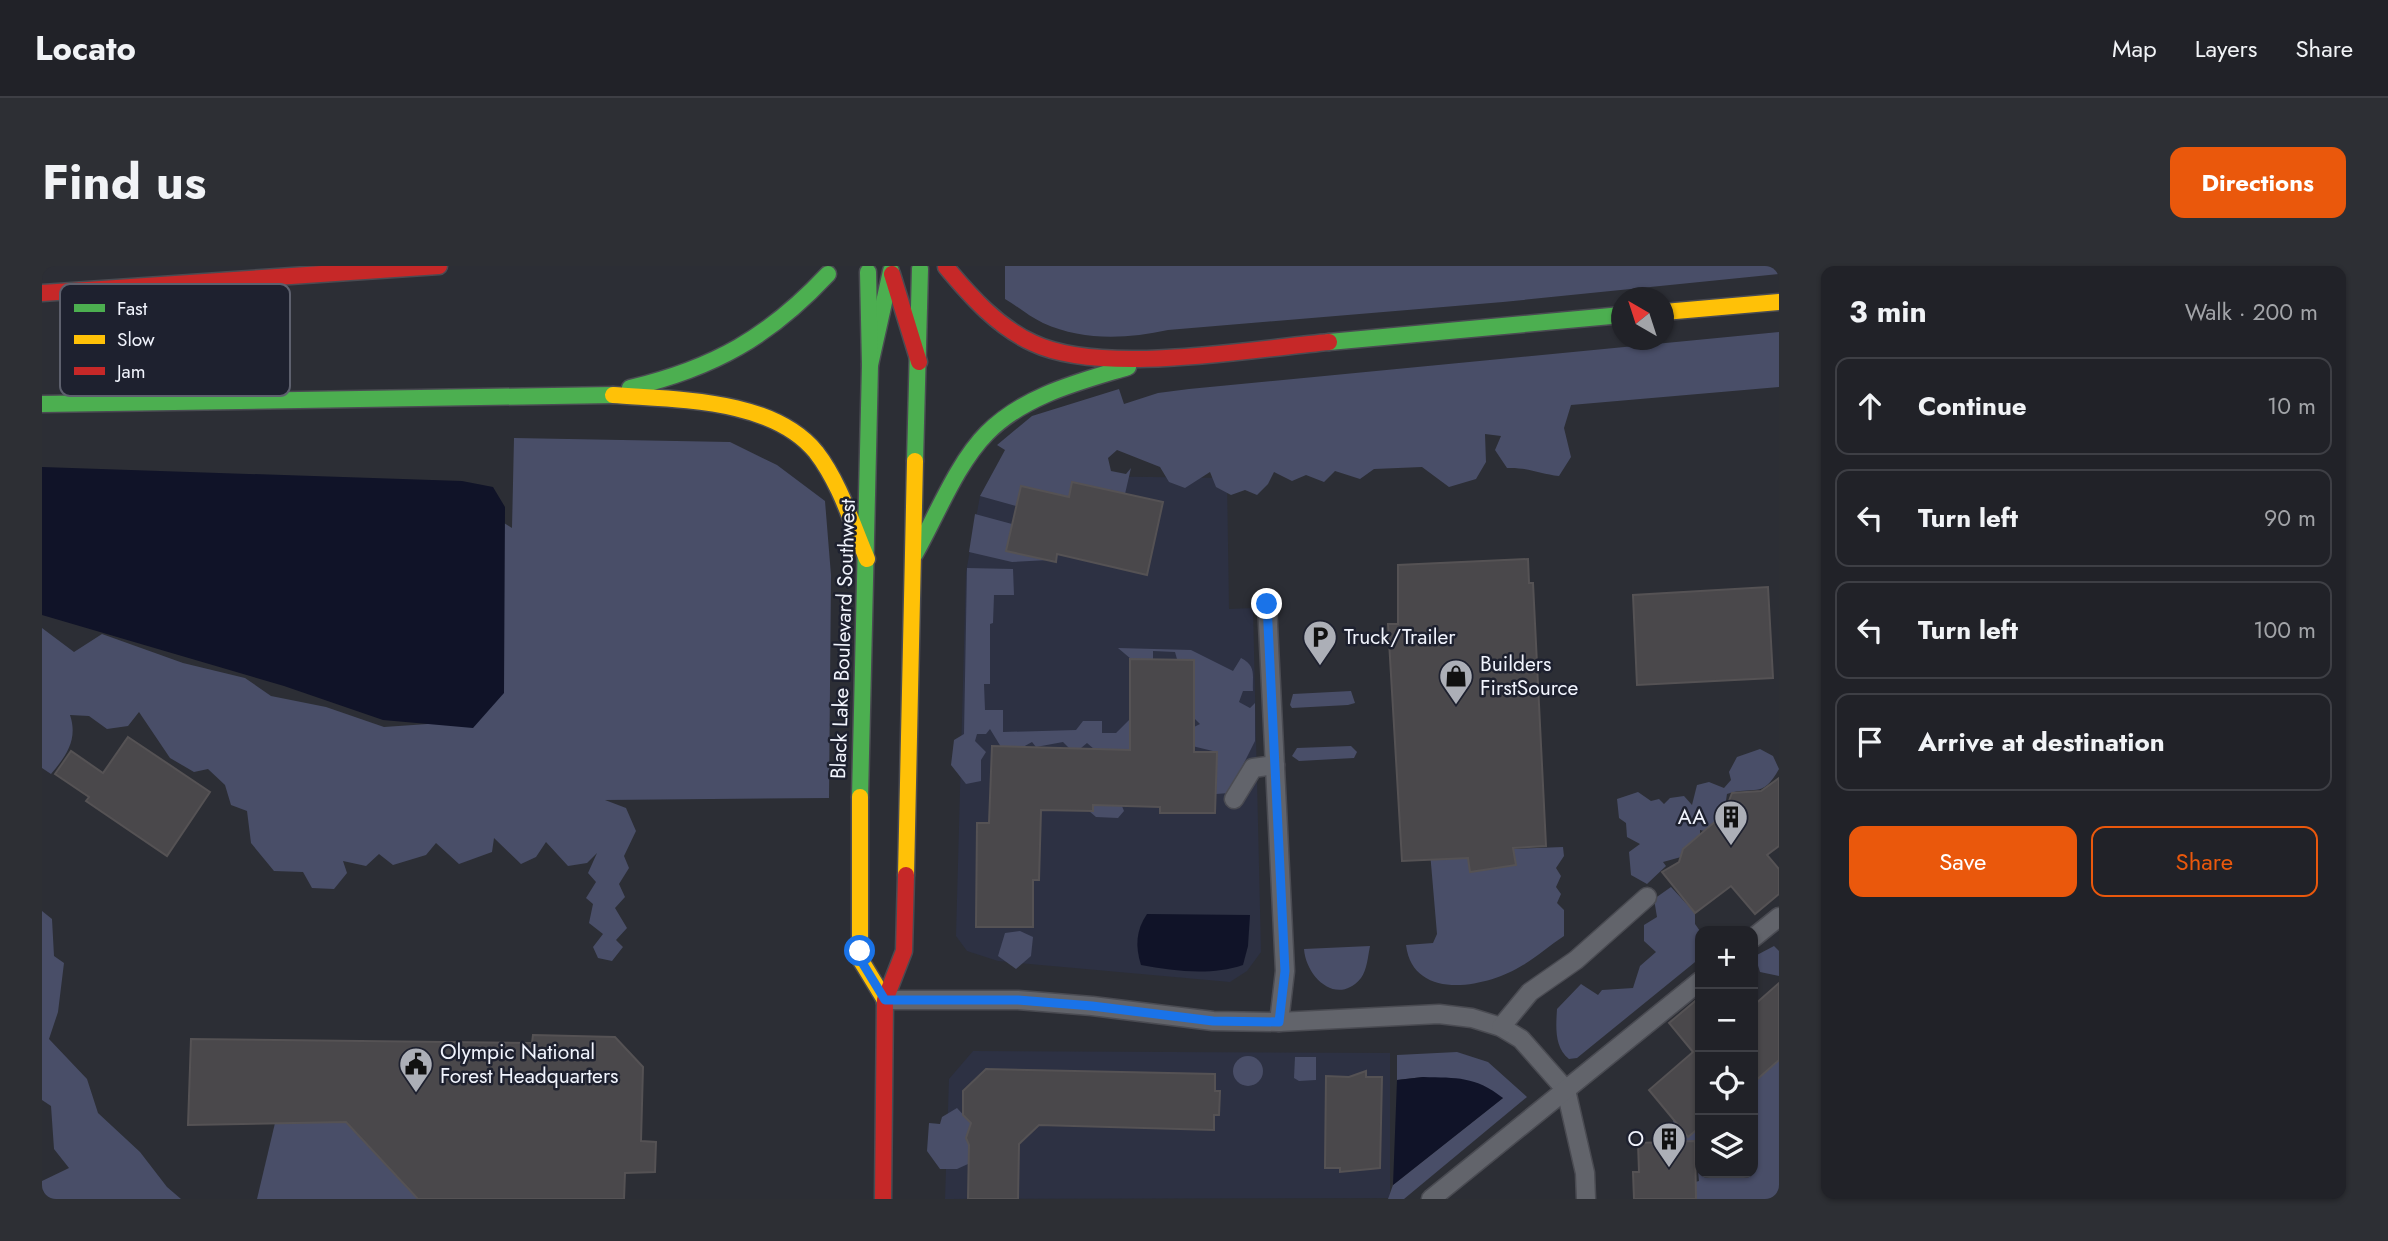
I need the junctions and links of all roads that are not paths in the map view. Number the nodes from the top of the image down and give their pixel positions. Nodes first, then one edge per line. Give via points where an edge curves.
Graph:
1 (439, 266) edge
2 (946, 267) edge
3 (920, 269) dead end
4 (868, 272) dead end
5 (828, 274) dead end
6 (174, 284) edge
7 (60, 292) edge
8 (42, 293) edge
9 (1779, 302) edge
10 (1674, 311) edge
11 (1611, 316) edge
12 (1156, 358) junction
13 (919, 362) junction
14 (870, 365) junction
15 (601, 394) junction
16 (42, 404) edge
17 (915, 554) junction
18 (867, 559) junction
19 (1267, 604) dead end
20 (1275, 765) junction
21 (1234, 799) dead end
22 (1647, 897) dead end
23 (1777, 923) edge
24 (1758, 936) edge
25 (1695, 985) edge
26 (885, 1000) junction
27 (1279, 1022) junction
28 (1501, 1027) junction
29 (1566, 1090) junction
30 (884, 1199) edge
31 (1431, 1199) edge
32 (1586, 1199) edge

1 - 6 main road
2 - 12 main road via 980,308 1035,342 1068,354
3 - 13 main road
4 - 14 main road, Black Lake Boulevard Southwest
5 - 15 main road via 767,333 730,355 695,371
7 - 8 main road
9 - 10 main road
11 - 12 main road
12 - 17 main road via 1061,388 1007,415 973,450
13 - 14 main road via 891,271
13 - 17 main road
14 - 18 main road, Black Lake Boulevard Southwest
15 - 16 main road
15 - 18 main road via 728,405 753,411 795,434 814,450 832,478
17 - 26 main road via 904,951
18 - 26 main road, Black Lake Boulevard Southwest via 860,959
19 - 20 lane
20 - 21 lane via 1253,768
20 - 27 lane via 1285,971
22 - 28 lane via 1576,960 1530,992
23 - 24 lane
25 - 29 lane
26 - 27 lane via 1018,1000 1213,1021
26 - 30 main road
27 - 28 lane via 1439,1014
28 - 29 lane via 1521,1039
29 - 31 lane
29 - 32 lane via 1585,1173

